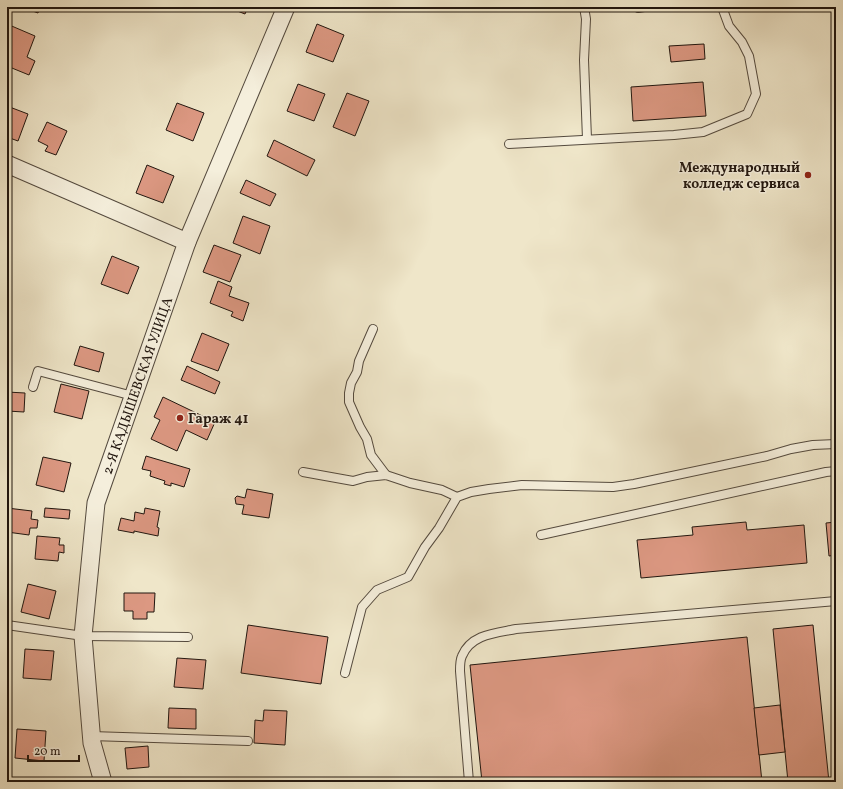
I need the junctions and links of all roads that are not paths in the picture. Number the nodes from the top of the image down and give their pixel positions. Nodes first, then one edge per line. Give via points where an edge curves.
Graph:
1 (286, 7) edge
2 (584, 7) edge
3 (722, 7) edge
4 (587, 139) junction
5 (509, 144) dead end
6 (7, 164) edge
7 (187, 242) junction
8 (373, 329) dead end
9 (33, 387) dead end
10 (133, 396) junction
11 (836, 444) edge
12 (836, 471) edge
13 (304, 472) dead end
14 (386, 475) junction
15 (457, 497) junction
16 (540, 535) dead end
17 (836, 601) edge
18 (7, 625) edge
19 (83, 636) junction
20 (188, 637) dead end
21 (345, 673) dead end
22 (91, 736) junction
23 (248, 741) dead end
24 (102, 782) edge
25 (469, 782) edge

1 - 7 street, 2-Я КАДЫШЕВСКАЯ УЛИЦА
2 - 4 lane
3 - 4 lane via 729,26 749,56 756,94 747,114 703,132 674,136
4 - 5 lane
6 - 7 street
7 - 10 street, 2-Я КАДЫШЕВСКАЯ УЛИЦА
8 - 14 lane via 351,383 349,402 367,439 371,455
9 - 10 lane via 38,371
10 - 19 street, 2-Я КАДЫШЕВСКАЯ УЛИЦА via 96,503
11 - 15 lane via 791,449 613,487 522,486 488,489
12 - 16 lane
13 - 14 lane via 353,481
14 - 15 lane via 442,490
15 - 21 lane via 408,577 377,590 362,607
17 - 25 lane via 516,629 479,638 470,643 462,656 460,671
18 - 19 lane
19 - 20 lane
19 - 22 street, 2-Я КАДЫШЕВСКАЯ УЛИЦА
22 - 23 lane
22 - 24 street, 2-Я КАДЫШЕВСКАЯ УЛИЦА

